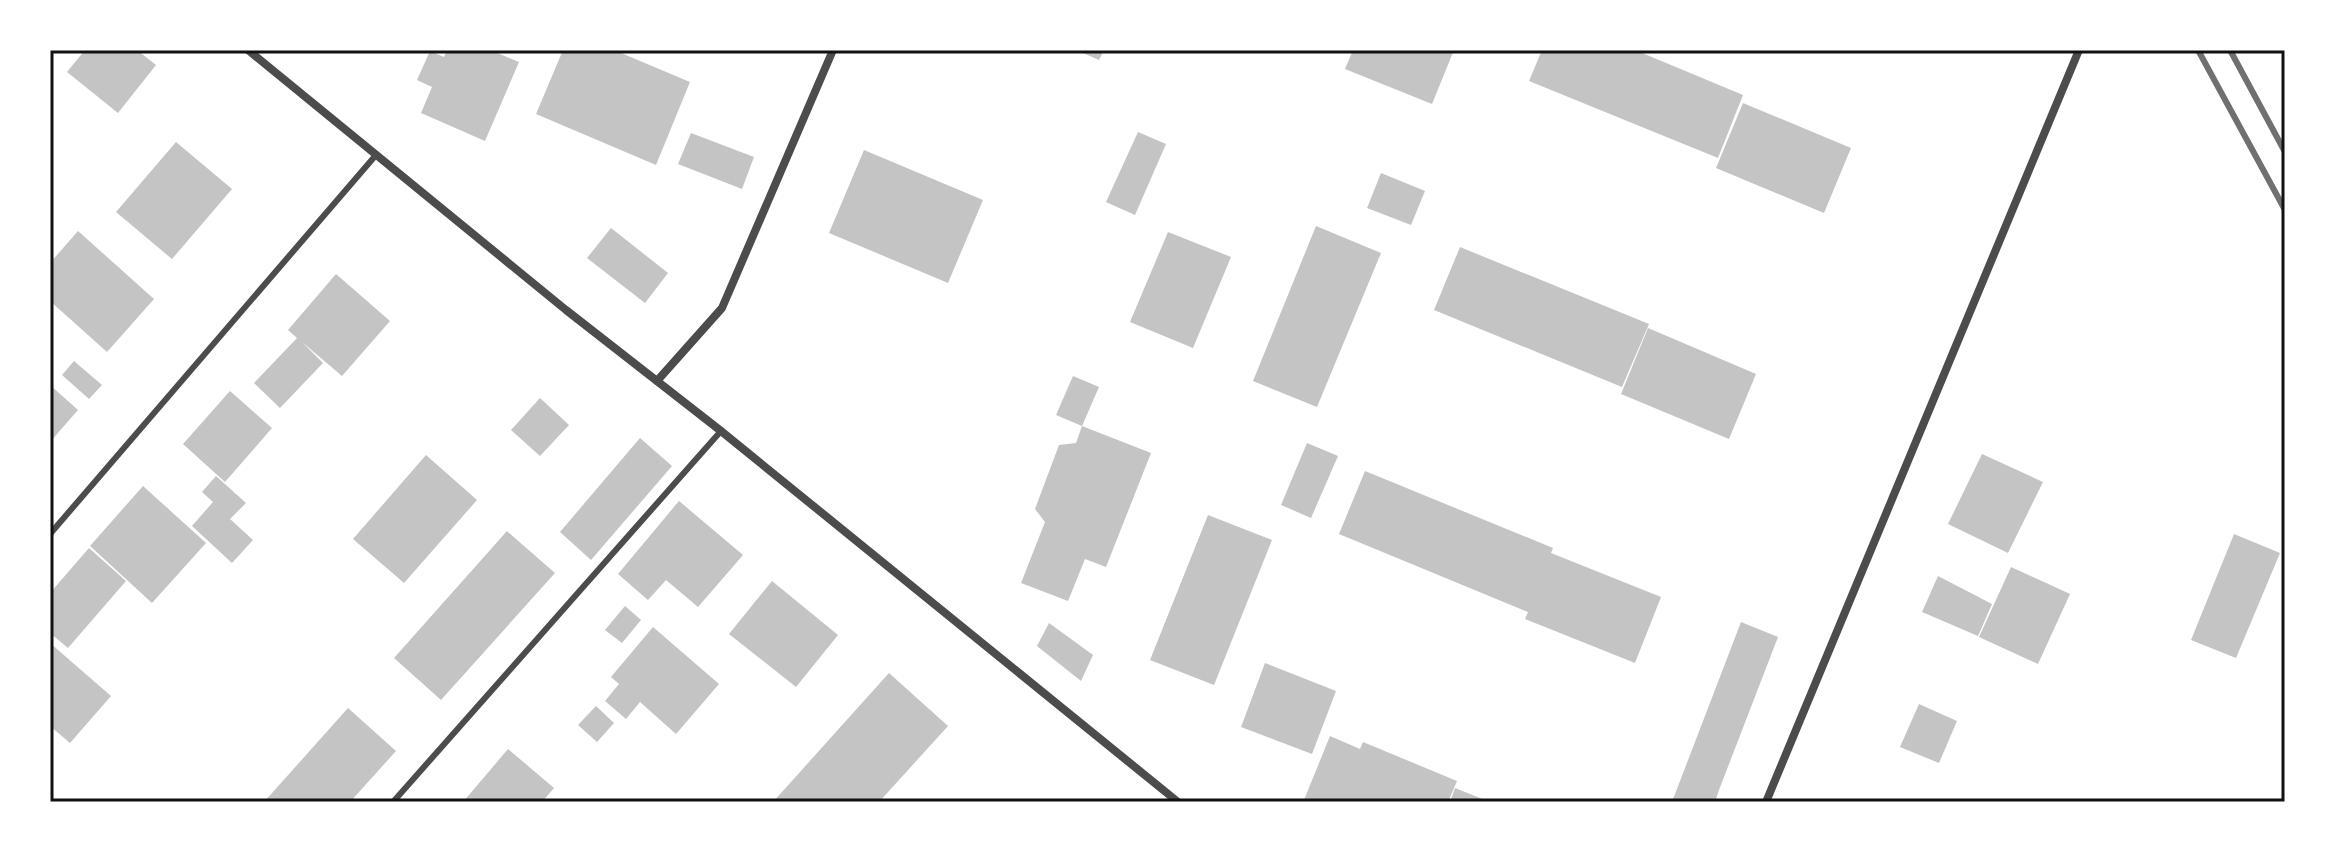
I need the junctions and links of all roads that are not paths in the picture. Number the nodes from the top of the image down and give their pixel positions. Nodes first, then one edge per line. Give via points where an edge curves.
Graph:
1 (248, 50) edge
2 (833, 50) edge
3 (2078, 54) edge
4 (376, 155) junction
5 (657, 381) junction
6 (721, 431) junction
7 (50, 534) edge
8 (393, 802) edge
9 (1178, 802) edge
10 (1766, 802) edge

1 - 4 street
2 - 5 street via 722,308
3 - 10 street
4 - 5 street
4 - 7 lane
5 - 6 street
6 - 8 lane
6 - 9 street

